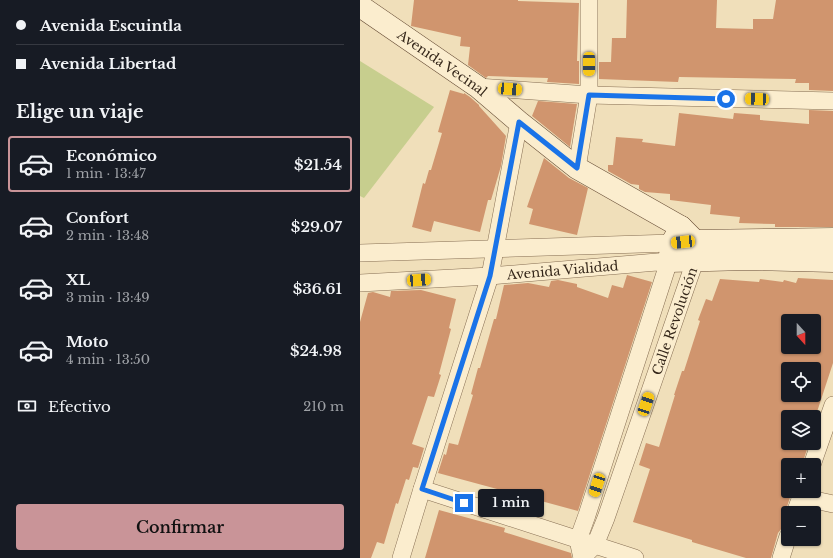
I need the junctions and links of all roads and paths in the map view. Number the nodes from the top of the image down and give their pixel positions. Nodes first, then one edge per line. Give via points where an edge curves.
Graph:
1 (589, 0) edge
2 (360, 6) edge
3 (478, 86) junction
4 (589, 95) junction
5 (833, 101) edge
6 (519, 122) junction
7 (577, 168) junction
8 (833, 239) edge
9 (682, 247) junction
10 (494, 249) junction
11 (360, 253) edge
12 (833, 261) edge
13 (490, 276) junction
14 (360, 283) edge
15 (833, 405) edge
16 (814, 458) edge
17 (422, 489) junction
18 (800, 500) edge
19 (833, 504) edge
20 (578, 540) junction
21 (595, 545) junction
22 (785, 546) edge
23 (401, 558) edge
24 (582, 558) edge
25 (635, 558) edge
26 (781, 558) edge

1 - 4 street
2 - 3 street, Avenida Vecinal
3 - 4 street
3 - 6 street, Avenida Vecinal
4 - 5 street
4 - 7 street
6 - 7 street, Avenida Vecinal
6 - 10 street
7 - 9 street, Avenida Vecinal
8 - 9 street, Avenida Vialidad
9 - 10 street, Avenida Vialidad
9 - 12 street, Avenida Vialidad via 747,259
9 - 13 street, Avenida Vialidad
9 - 20 street, Calle Revolución
9 - 21 street, Calle Revolución via 606,518
10 - 11 street, Avenida Vialidad
10 - 13 street
13 - 14 street, Avenida Vialidad
13 - 17 street
15 - 16 street
17 - 20 street
17 - 23 street
18 - 19 street
20 - 21 street
20 - 24 street, Calle Revolución
21 - 24 street, Calle Revolución
21 - 25 street
22 - 26 street

